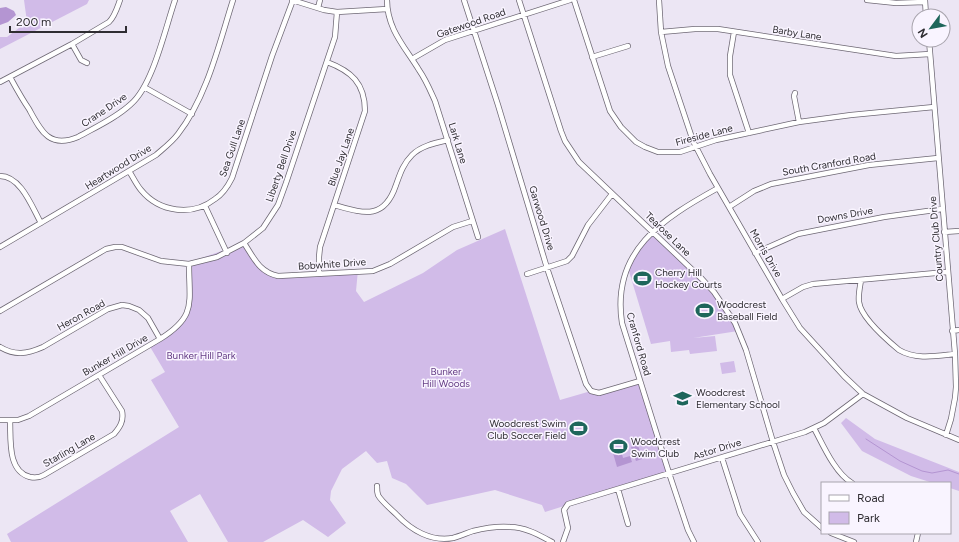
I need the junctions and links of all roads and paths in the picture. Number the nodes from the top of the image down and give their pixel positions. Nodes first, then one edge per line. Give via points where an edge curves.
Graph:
1 (120, 0) edge
2 (175, 0) edge
3 (233, 0) edge
4 (293, 0) edge
5 (320, 0) edge
6 (387, 0) edge
7 (464, 0) edge
8 (519, 0) edge
9 (570, 0) edge
10 (574, 0) edge
11 (659, 0) edge
12 (867, 0) edge
13 (925, 1) edge
14 (318, 8) junction
15 (387, 9) junction
16 (337, 12) junction
17 (524, 15) junction
18 (473, 31) junction
19 (661, 32) junction
20 (734, 32) junction
21 (72, 44) junction
22 (628, 46) dead end
23 (930, 48) edge
24 (930, 54) junction
25 (592, 57) junction
26 (412, 59) junction
27 (327, 62) junction
28 (87, 63) dead end
29 (10, 77) junction
30 (0, 82) edge
31 (144, 87) junction
32 (795, 93) dead end
33 (934, 107) junction
34 (192, 114) junction
35 (799, 122) junction
36 (750, 133) junction
37 (448, 140) junction
38 (696, 148) junction
39 (938, 158) junction
40 (130, 171) junction
41 (0, 176) edge
42 (718, 188) junction
43 (612, 194) junction
44 (334, 204) junction
45 (205, 206) junction
46 (729, 207) junction
47 (942, 209) junction
48 (472, 221) junction
49 (41, 223) junction
50 (653, 231) junction
51 (959, 231) edge
52 (944, 232) junction
53 (478, 237) dead end
54 (244, 243) junction
55 (0, 247) edge
56 (227, 253) junction
57 (755, 253) junction
58 (189, 264) junction
59 (547, 268) junction
60 (947, 272) junction
61 (320, 274) junction
62 (527, 274) dead end
63 (861, 280) junction
64 (782, 299) junction
65 (0, 311) edge
66 (952, 330) junction
67 (959, 330) edge
68 (160, 339) junction
69 (0, 347) edge
70 (955, 354) junction
71 (99, 375) junction
72 (640, 381) junction
73 (864, 394) junction
74 (0, 420) edge
75 (10, 420) junction
76 (814, 428) junction
77 (946, 435) junction
78 (959, 440) edge
79 (773, 442) junction
80 (722, 458) junction
81 (669, 473) junction
82 (851, 482) edge
83 (376, 486) dead end
84 (618, 489) junction
85 (628, 524) dead end
86 (821, 527) edge
87 (834, 534) edge
88 (552, 542) edge
89 (563, 542) edge
90 (694, 542) edge
91 (758, 542) edge
92 (854, 542) edge

1 - 21 street via 112,19
2 - 31 street, Crane Drive via 152,72
3 - 34 street, Heartwood Drive via 212,66
4 - 14 street
4 - 45 street, Sea Gull Lane via 232,178 216,199
5 - 14 street
6 - 15 street
7 - 18 street, Garwood Drive
8 - 17 street, Tearose Lane
9 - 17 street, Gatewood Road
10 - 25 street, Fireside Lane
11 - 19 street, Morris Drive
12 - 13 street via 896,3
14 - 16 street
15 - 16 street
15 - 26 street via 394,32
16 - 27 street, Liberty Bell Drive
17 - 18 street, Gatewood Road
17 - 43 street, Tearose Lane via 565,141 579,162
18 - 26 street, Gatewood Road via 445,40
18 - 59 street, Garwood Drive
19 - 20 street, Barby Lane via 718,29
19 - 38 street, Morris Drive via 668,66
20 - 24 street, Barby Lane via 896,56
20 - 36 street via 730,75
21 - 28 street via 81,60
21 - 29 street
22 - 25 street
23 - 24 street, Country Club Drive
24 - 33 street, Country Club Drive
25 - 38 street, Fireside Lane via 610,111 636,142 658,152 680,152
26 - 37 street, Lark Lane via 428,85
27 - 44 street, Blue Jay Lane via 344,70 356,80 365,103 357,139
27 - 54 street, Liberty Bell Drive via 278,205 263,228
29 - 30 street
29 - 31 street, Crane Drive via 41,130 50,138 63,141 78,137 122,111 132,104
31 - 34 street
32 - 35 street
33 - 35 street, Fireside Lane
33 - 39 street, Country Club Drive
34 - 40 street, Heartwood Drive via 172,141 156,155
35 - 36 street, Fireside Lane
36 - 38 street, Fireside Lane via 716,140
37 - 44 street via 424,147 411,156 401,170 389,202 378,209 366,212
37 - 48 street, Lark Lane
38 - 42 street, Morris Drive
39 - 46 street, South Cranford Road via 869,165 771,184 754,191
39 - 47 street, Country Club Drive
40 - 45 street, Sea Gull Lane via 140,189 164,207 180,211
40 - 49 street, Heartwood Drive
41 - 49 street via 10,178 22,189
42 - 46 street, Morris Drive
42 - 50 street, Cranford Road via 674,213
43 - 50 street, Tearose Lane
43 - 59 street via 588,225 572,256
44 - 61 street, Blue Jay Lane via 320,247
45 - 56 street
46 - 57 street, Morris Drive
47 - 52 street, Country Club Drive
47 - 57 street, Downs Drive via 798,234
48 - 53 street, Lark Lane
48 - 61 street, Bobwhite Drive via 453,227 390,264 373,271
49 - 55 street, Heartwood Drive
50 - 72 street, Cranford Road via 636,251 621,285 622,323
50 - 79 street, Tearose Lane via 714,292 735,323 746,350
51 - 52 street
52 - 60 street, Country Club Drive
54 - 56 street, Liberty Bell Drive
54 - 61 street, Bobwhite Drive via 261,269 267,273 284,277
56 - 58 street, Liberty Bell Drive
57 - 64 street, Morris Drive
58 - 65 street, Liberty Bell Drive via 161,261 127,248 106,249
58 - 68 street, Bunker Hill Drive via 190,306 187,314 178,327
59 - 62 street
59 - 72 street, Garwood Drive via 588,388 601,393
60 - 63 street
60 - 66 street, Country Club Drive
63 - 64 street via 813,284
63 - 70 street via 858,298 862,312 899,350 918,356
64 - 73 street, Morris Drive via 800,328
66 - 67 street
66 - 70 street, Country Club Drive
68 - 69 street, Heron Road via 148,318 139,310 122,305 108,309 32,352 18,354
68 - 71 street, Bunker Hill Drive
70 - 77 street, Country Club Drive via 955,398
71 - 75 street, Bunker Hill Drive via 29,416
71 - 75 street, Starling Lane via 122,411 120,428 44,475 36,478 18,470 13,459
72 - 81 street, Cranford Road
73 - 76 street, Astor Drive via 837,415
73 - 77 street, Morris Drive via 907,418
74 - 75 street, Bunker Hill Drive
76 - 79 street, Astor Drive
76 - 82 street via 838,469
77 - 78 street, Morris Drive
79 - 80 street, Astor Drive
79 - 86 street, Tearose Lane via 793,493 804,512
80 - 81 street, Astor Drive
80 - 91 street via 740,514
81 - 84 street, Astor Drive
81 - 90 street, Cranford Road
83 - 88 street via 378,495 398,516 425,536 436,539 452,538 490,527 511,527 521,528
84 - 85 street
84 - 89 street, Astor Drive via 568,504 564,511 568,528
87 - 92 street

